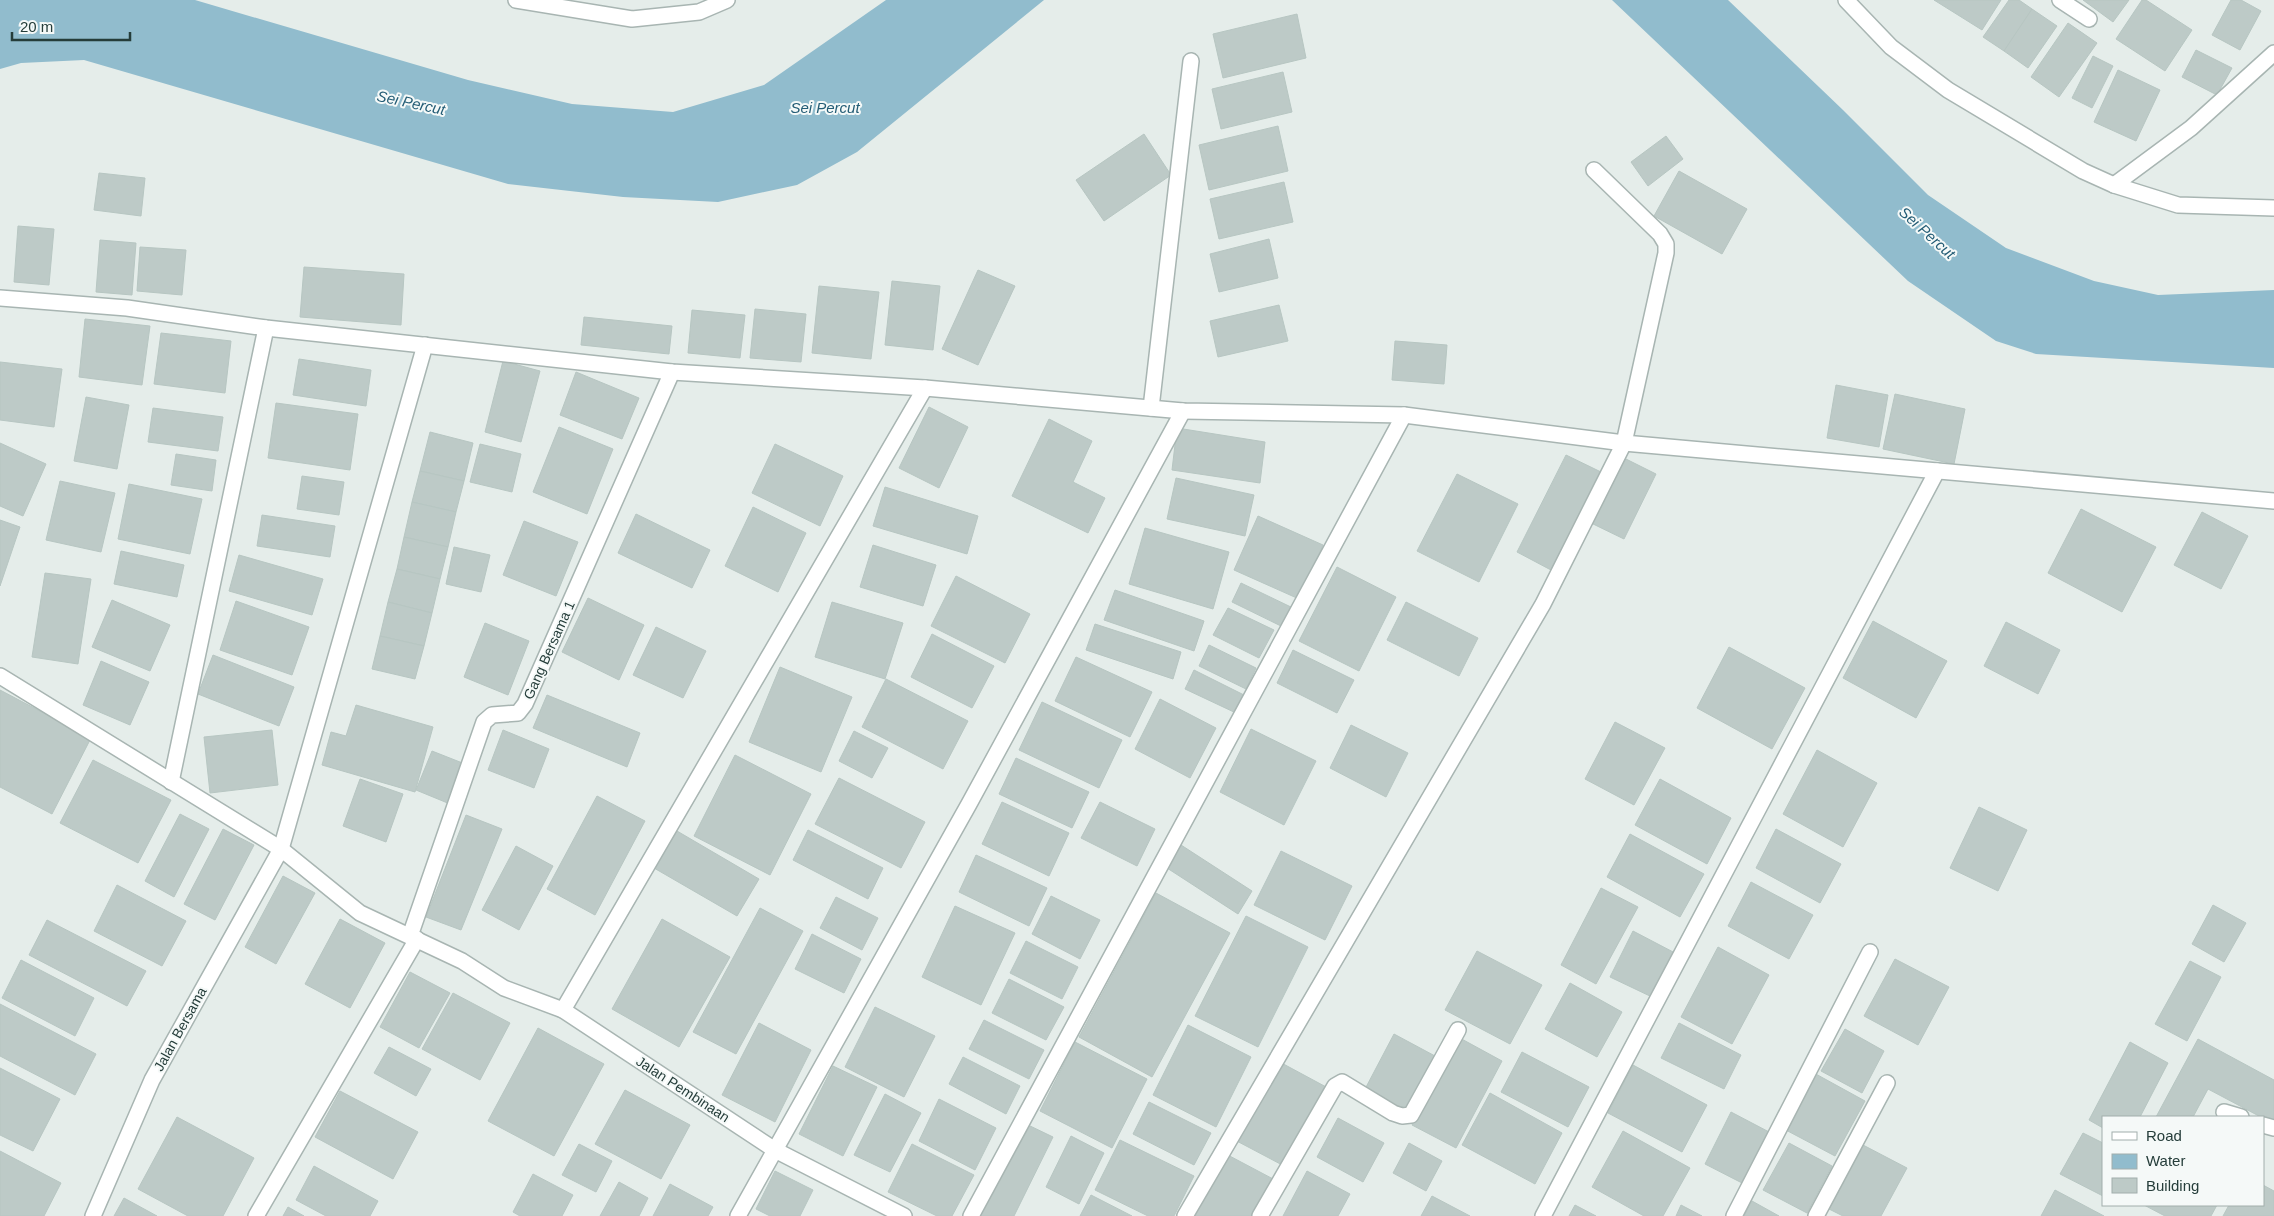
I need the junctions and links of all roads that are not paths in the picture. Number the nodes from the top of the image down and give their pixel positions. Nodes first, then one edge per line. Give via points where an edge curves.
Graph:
1 (516, 0) edge
2 (727, 0) edge
3 (1846, 0) edge
4 (2060, 0) edge
5 (2089, 19) dead end
6 (2274, 53) edge
7 (1190, 61) dead end
8 (1594, 170) dead end
9 (2114, 185) junction
10 (2274, 208) edge
11 (0, 298) edge
12 (266, 328) junction
13 (425, 345) junction
14 (672, 372) junction
15 (925, 388) junction
16 (1151, 408) junction
17 (1183, 411) junction
18 (1404, 415) junction
19 (1624, 443) junction
20 (1937, 471) junction
21 (2274, 501) edge
22 (0, 676) edge
23 (171, 782) junction
24 (281, 849) junction
25 (413, 937) junction
26 (1870, 952) dead end
27 (563, 1010) junction
28 (1458, 1030) dead end
29 (1887, 1083) dead end
30 (2224, 1112) dead end
31 (2237, 1116) edge
32 (775, 1150) junction
33 (93, 1216) edge
34 (256, 1216) edge
35 (738, 1216) edge
36 (904, 1216) edge
37 (971, 1216) edge
38 (1185, 1216) edge
39 (1260, 1216) edge
40 (1543, 1216) edge
41 (1734, 1216) edge
42 (1816, 1216) edge

1 - 2 street via 632,19 698,12
3 - 9 street via 1891,47 1948,90 2084,171
4 - 5 street
6 - 9 street via 2191,128
7 - 16 street
8 - 19 street via 1660,234 1666,244
9 - 10 street via 2178,205
11 - 12 street via 127,308
12 - 13 street
12 - 23 street
13 - 14 street
13 - 24 street, Jalan Bersama
14 - 15 street
14 - 25 street, Gang Bersama 1 via 525,704 518,713 492,715 484,722
15 - 16 street
15 - 27 street
16 - 17 street
17 - 18 street
17 - 32 street
18 - 19 street
18 - 37 street
19 - 20 street
19 - 38 street via 1543,604
20 - 21 street
20 - 40 street
22 - 23 street, Jalan Pembinaan
23 - 24 street, Jalan Pembinaan
24 - 25 street, Jalan Pembinaan via 360,913
24 - 33 street, Jalan Bersama via 152,1080
25 - 27 street, Jalan Pembinaan via 462,961 504,988
25 - 34 street, Gang Bersama 1
26 - 41 street
27 - 32 street, Jalan Pembinaan
28 - 39 street via 1411,1115 1393,1113 1342,1082 1335,1086
29 - 42 street
30 - 31 street
32 - 35 street
32 - 36 street, Jalan Pembinaan

